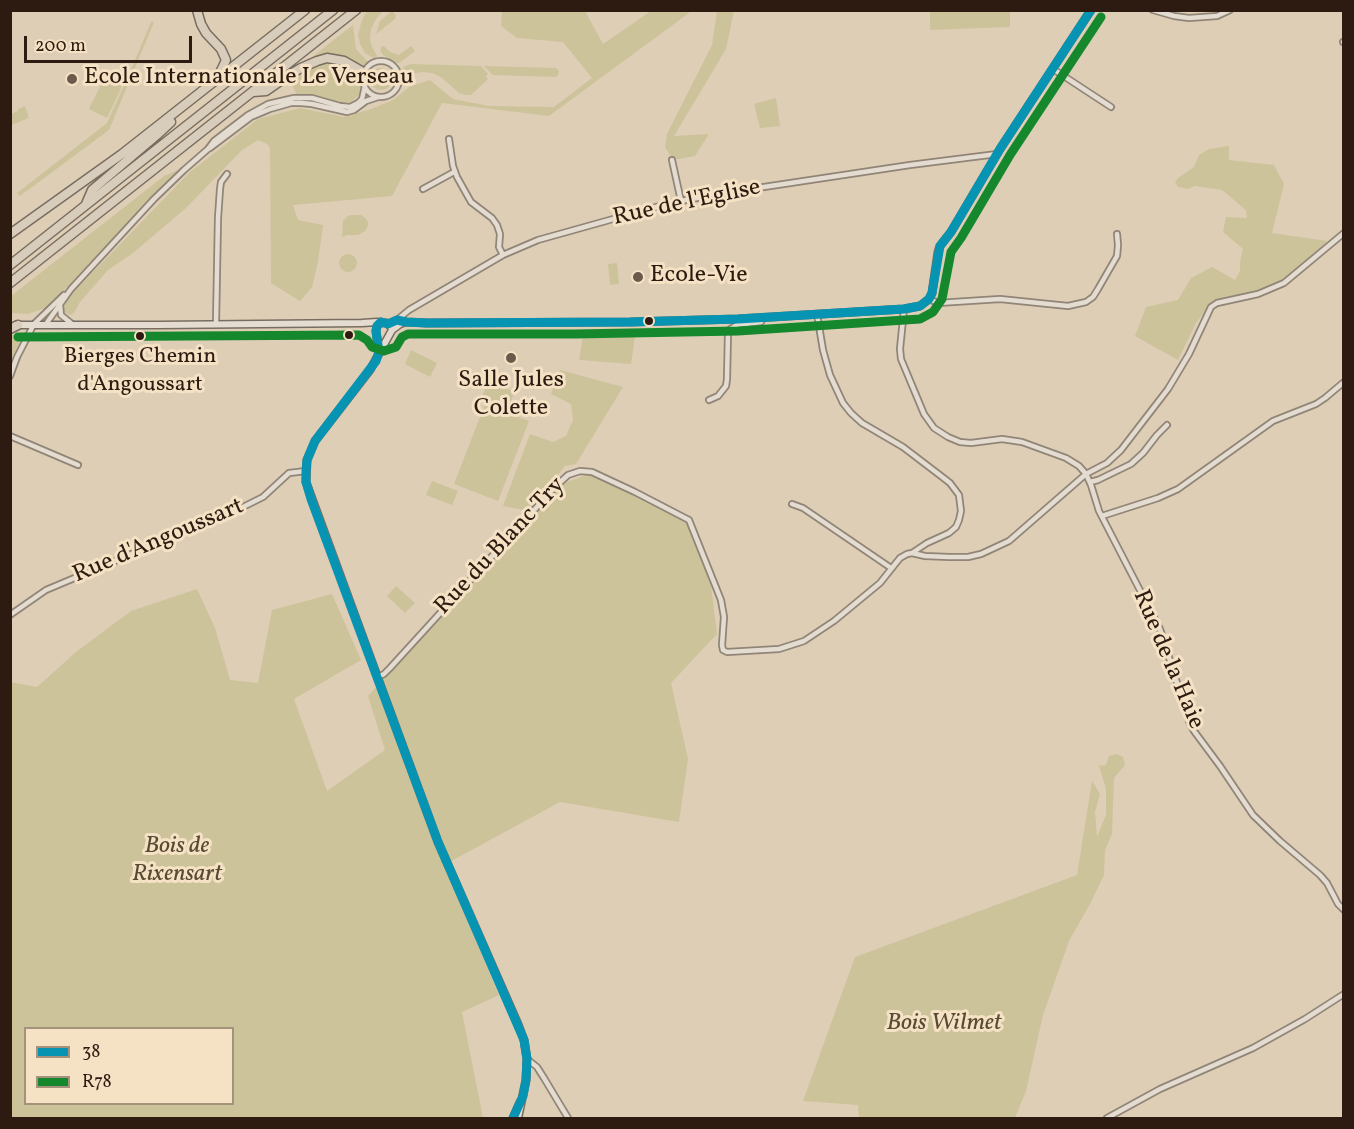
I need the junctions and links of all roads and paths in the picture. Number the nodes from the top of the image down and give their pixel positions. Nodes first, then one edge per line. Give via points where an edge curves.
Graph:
1 (197, 10) edge
2 (305, 10) edge
3 (333, 10) edge
4 (356, 10) edge
5 (1091, 10) edge
6 (1153, 10) edge
7 (1230, 10) edge
8 (1053, 69) junction
9 (365, 73) junction
10 (215, 82) junction
11 (365, 86) junction
12 (253, 92) junction
13 (199, 95) junction
14 (378, 97) junction
15 (1112, 107) dead end
16 (449, 139) dead end
17 (207, 149) junction
18 (998, 154) junction
19 (672, 160) dead end
20 (454, 172) junction
21 (227, 174) dead end
22 (423, 189) dead end
23 (681, 201) junction
24 (85, 207) junction
25 (1344, 233) edge
26 (10, 234) edge
27 (1117, 234) dead end
28 (503, 255) junction
29 (10, 265) edge
30 (10, 283) edge
31 (71, 289) junction
32 (929, 299) junction
33 (60, 304) junction
34 (904, 309) junction
35 (817, 314) junction
36 (763, 317) junction
37 (397, 320) junction
38 (406, 322) junction
39 (216, 323) junction
40 (362, 323) junction
41 (34, 324) junction
42 (46, 324) junction
43 (72, 324) junction
44 (387, 325) junction
45 (13, 326) edge
46 (376, 333) junction
47 (386, 339) junction
48 (379, 352) junction
49 (10, 376) edge
50 (1344, 382) edge
51 (709, 400) dead end
52 (1167, 425) dead end
53 (10, 436) edge
54 (78, 465) dead end
55 (306, 471) junction
56 (1086, 474) junction
57 (1090, 482) junction
58 (792, 504) dead end
59 (1102, 516) junction
60 (912, 553) junction
61 (891, 568) junction
62 (10, 615) edge
63 (378, 677) junction
64 (1344, 910) edge
65 (1344, 994) edge
66 (527, 1059) junction
67 (523, 1096) junction
68 (513, 1119) edge
69 (518, 1119) edge
70 (568, 1119) edge
71 (1107, 1119) edge

1 - 10 highway via 206,33 226,60
2 - 10 highway
3 - 24 highway
4 - 12 highway
5 - 8 street
6 - 7 street via 1188,18 1217,16
8 - 15 street
8 - 18 street
9 - 11 street
9 - 12 highway via 344,61 327,58 289,75 266,91
9 - 14 street via 371,65 382,62 398,72 395,90
10 - 13 highway
11 - 14 street
11 - 17 street via 362,99 350,107 312,98 268,104 248,114
12 - 30 highway
13 - 24 highway via 92,190
13 - 26 highway
14 - 17 street via 347,112 301,103 270,109 251,117
16 - 20 street
17 - 31 street via 154,199
18 - 23 street, Rue de l'Eglise
18 - 32 street via 940,246
19 - 23 street
20 - 22 street
20 - 28 street via 471,202 497,225
21 - 39 street via 221,182 219,199
23 - 28 street, Rue de l'Eglise via 538,240
24 - 29 highway
25 - 56 street via 1284,283 1211,307 1189,354 1160,400 1115,456
27 - 32 street via 1117,256 1093,297 1086,302 1068,306 1000,299 938,303
28 - 37 street, Rue de l'Eglise
31 - 33 street
31 - 41 street
32 - 34 street via 916,308
33 - 42 street
33 - 43 street via 61,315
34 - 35 street
34 - 56 street via 902,359 924,414 934,428 966,443 1002,439 1022,442 1066,458
35 - 36 street
35 - 60 street via 830,375 843,403 862,423 903,447 950,483 959,495 961,511 956,526
36 - 38 street
36 - 51 street via 761,322 729,330 726,386
37 - 38 street
37 - 44 street
38 - 44 street
39 - 40 street
39 - 43 street
40 - 44 street
40 - 46 street
41 - 42 street
41 - 45 street
41 - 49 street
42 - 43 street
44 - 46 street via 377,326
44 - 47 street via 390,335
46 - 47 street
46 - 48 street
47 - 48 street
48 - 55 street via 370,370 315,441
50 - 59 street via 1321,401 1273,422 1178,489
52 - 57 street via 1131,464
53 - 54 street
55 - 62 street, Rue d'Angoussart via 289,473 263,497 243,507 46,590
55 - 63 street via 311,498
56 - 57 street, Rue de la Haie
56 - 60 street via 1009,541 993,549 968,557
57 - 59 street, Rue de la Haie
58 - 61 street
59 - 64 street, Rue de la Haie via 1160,629 1194,731 1253,815 1320,875
60 - 61 street
61 - 63 street, Rue du Blanc Try via 874,588 804,641 779,649 725,652 721,600 689,520 592,472 576,471 556,486
63 - 66 street via 438,842 518,1024
65 - 71 street via 1253,1048 1160,1089
66 - 67 street
66 - 70 street via 537,1067
67 - 68 street
67 - 69 street

